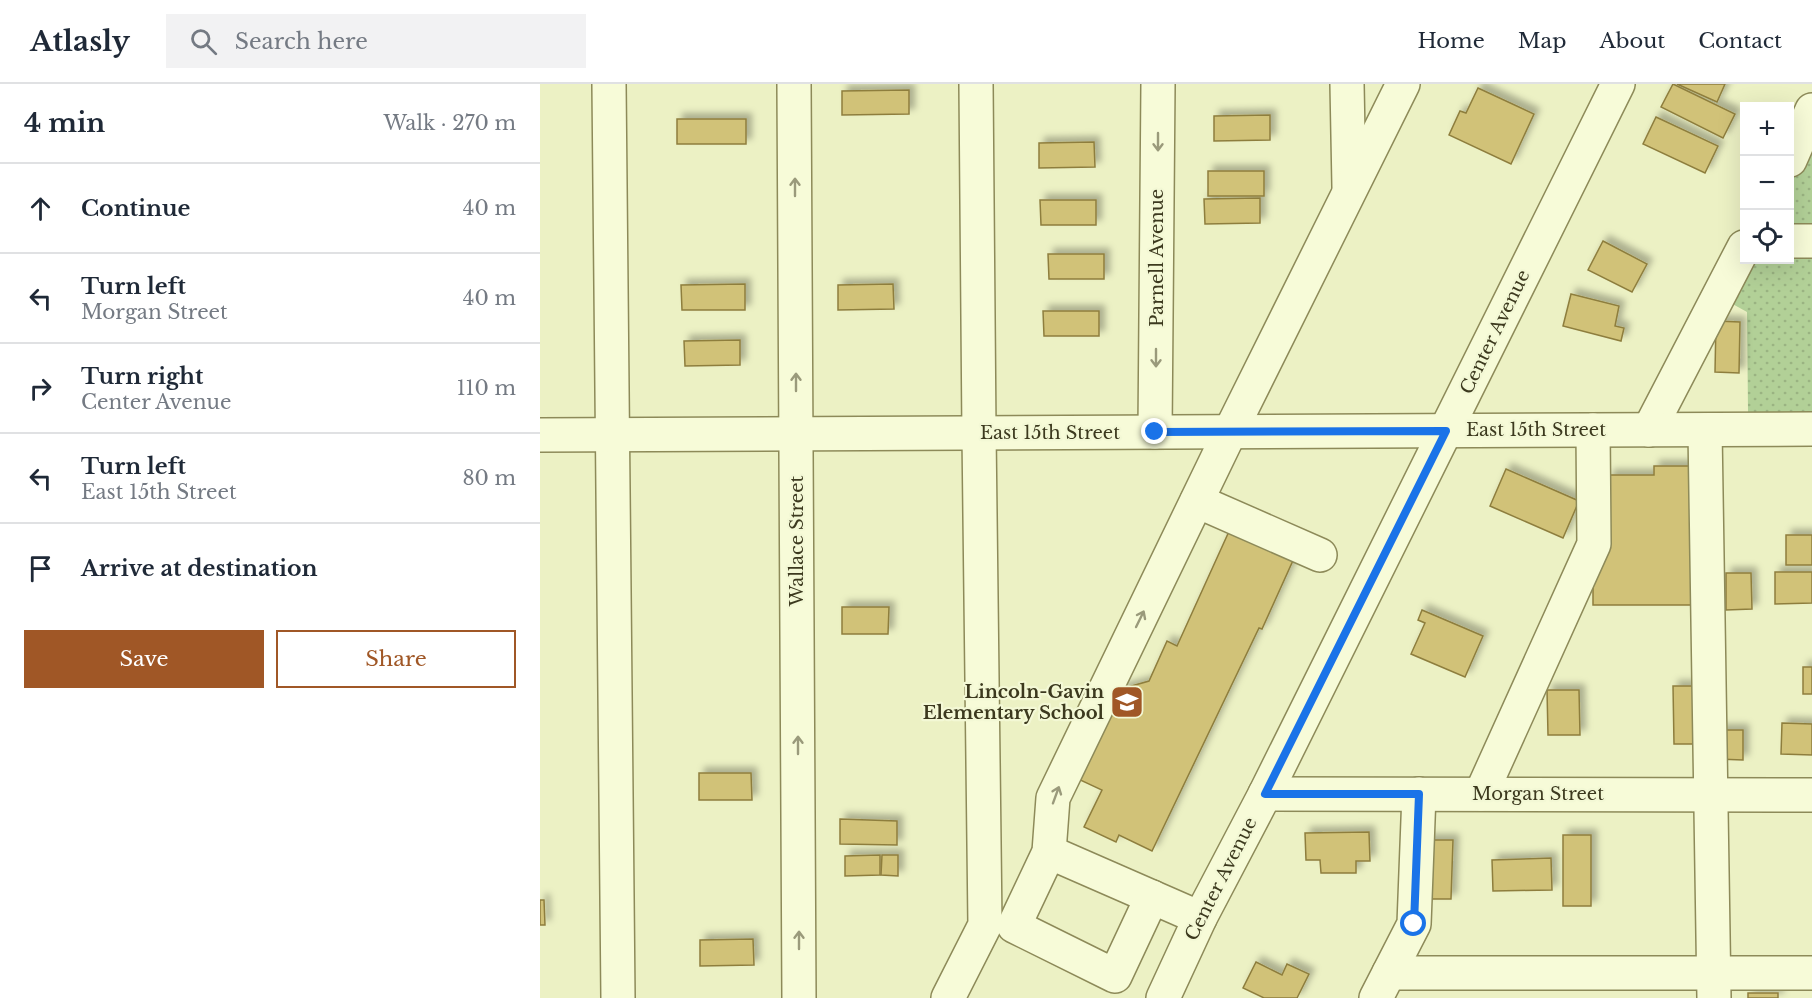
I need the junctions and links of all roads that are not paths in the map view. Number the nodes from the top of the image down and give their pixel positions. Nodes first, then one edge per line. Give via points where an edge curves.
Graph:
1 (609, 84) edge
2 (794, 84) edge
3 (976, 84) edge
4 (1158, 84) edge
5 (1347, 84) edge
6 (1403, 84) edge
7 (1618, 84) edge
8 (1812, 110) edge
9 (1792, 156) edge
10 (1349, 193) junction
11 (1794, 241) edge
12 (1812, 241) edge
13 (1740, 255) edge
14 (1812, 429) edge
15 (1593, 430) junction
16 (1649, 430) junction
17 (1705, 430) junction
18 (1446, 431) junction
19 (1155, 432) junction
20 (1230, 432) junction
21 (796, 433) junction
22 (979, 433) junction
23 (540, 435) edge
24 (613, 435) junction
25 (1197, 501) junction
26 (1320, 555) dead end
27 (1265, 794) junction
28 (1419, 794) junction
29 (1481, 794) junction
30 (1711, 795) junction
31 (1812, 795) edge
32 (1049, 852) junction
33 (1152, 897) junction
34 (1200, 918) junction
35 (1812, 974) edge
36 (1383, 985) edge
37 (1714, 986) edge
38 (618, 998) edge
39 (799, 998) edge
40 (948, 998) edge
41 (1163, 998) edge

1 - 24 street
21 -> 2 street, Wallace Street
3 - 22 street
4 -> 19 street, Parnell Avenue
5 - 10 street
6 - 10 street
7 - 18 street, Center Avenue
8 - 9 street
10 - 20 street
11 - 12 street
13 - 16 street
14 - 17 street, East 15th Street
15 - 16 street, East 15th Street
15 - 18 street, East 15th Street
15 - 29 street via 1594,544
16 - 17 street, East 15th Street
17 - 30 street
18 - 20 street, East 15th Street
18 - 27 street, Center Avenue
19 - 20 street, East 15th Street
19 - 22 street, East 15th Street
20 - 25 street
21 - 22 street, East 15th Street
21 - 24 street, East 15th Street
39 -> 21 street, Wallace Street
22 - 40 street via 985,925
23 - 24 street, East 15th Street
24 - 38 street
25 - 26 street
32 -> 25 street via 1053,798
27 - 28 street, Morgan Street
27 - 34 street, Center Avenue
28 - 29 street, Morgan Street
28 - 36 street via 1414,924
29 - 30 street, Morgan Street
30 - 31 street, Morgan Street
30 - 37 street
32 - 33 street
32 - 33 street via 1014,927 1115,976
33 - 34 street
34 - 41 street, Center Avenue
35 - 37 street
36 - 37 street

